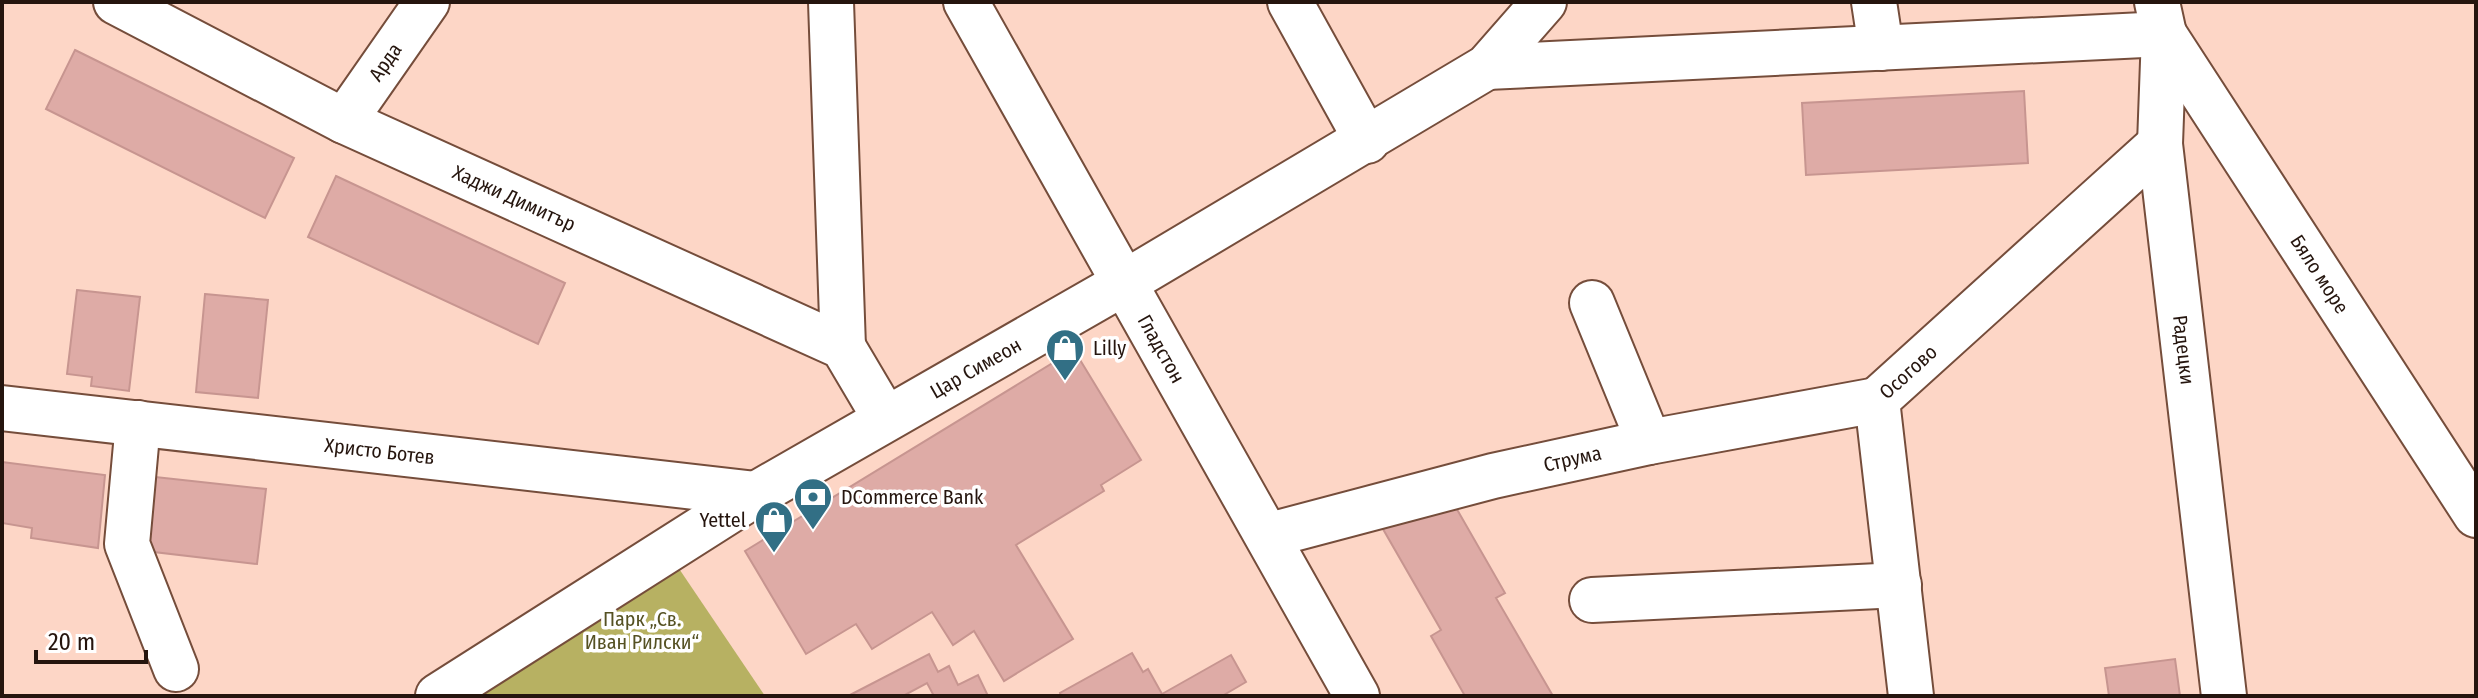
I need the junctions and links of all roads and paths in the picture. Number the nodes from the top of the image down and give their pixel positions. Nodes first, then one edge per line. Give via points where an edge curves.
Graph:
1 (427, 2) edge
2 (831, 2) edge
3 (966, 2) edge
4 (1290, 2) edge
5 (1544, 2) edge
6 (1874, 2) edge
7 (125, 4) edge
8 (2161, 18) edge
9 (1881, 48) junction
10 (1487, 67) junction
11 (344, 121) junction
12 (1367, 141) junction
13 (2160, 144) junction
14 (1124, 283) junction
15 (1592, 303) dead end
16 (843, 347) junction
17 (1877, 400) junction
18 (2, 408) edge
19 (885, 418) junction
20 (138, 423) junction
21 (1649, 442) junction
22 (756, 494) junction
23 (2476, 515) edge
24 (1270, 535) junction
25 (1899, 585) junction
26 (1592, 600) dead end
27 (176, 669) dead end
28 (1905, 694) edge
29 (438, 696) edge
30 (1357, 696) edge
31 (2224, 696) edge

1 - 11 street, Арда
2 - 16 street
3 - 14 street, Гладстон
4 - 12 street
5 - 10 street, Цар Симеон
6 - 9 street
7 - 11 street, Хаджи Димитър
8 - 9 street
8 - 13 street, Радецки
8 - 23 street, Бяло море
9 - 10 street
10 - 12 street, Цар Симеон
11 - 16 street, Хаджи Димитър
12 - 14 street, Цар Симеон
13 - 17 street, Осогово
13 - 31 street, Радецки
14 - 19 street, Цар Симеон
14 - 24 street, Гладстон
15 - 21 street
16 - 19 street
17 - 21 street, Струма
17 - 25 street, Осогово
18 - 20 street, Христо Ботев
19 - 22 street, Цар Симеон
20 - 22 street, Христо Ботев
20 - 27 street via 127,544
21 - 24 street, Струма via 1493,476
22 - 29 street, Цар Симеон
24 - 30 street, Гладстон
25 - 26 street
25 - 28 street, Осогово

